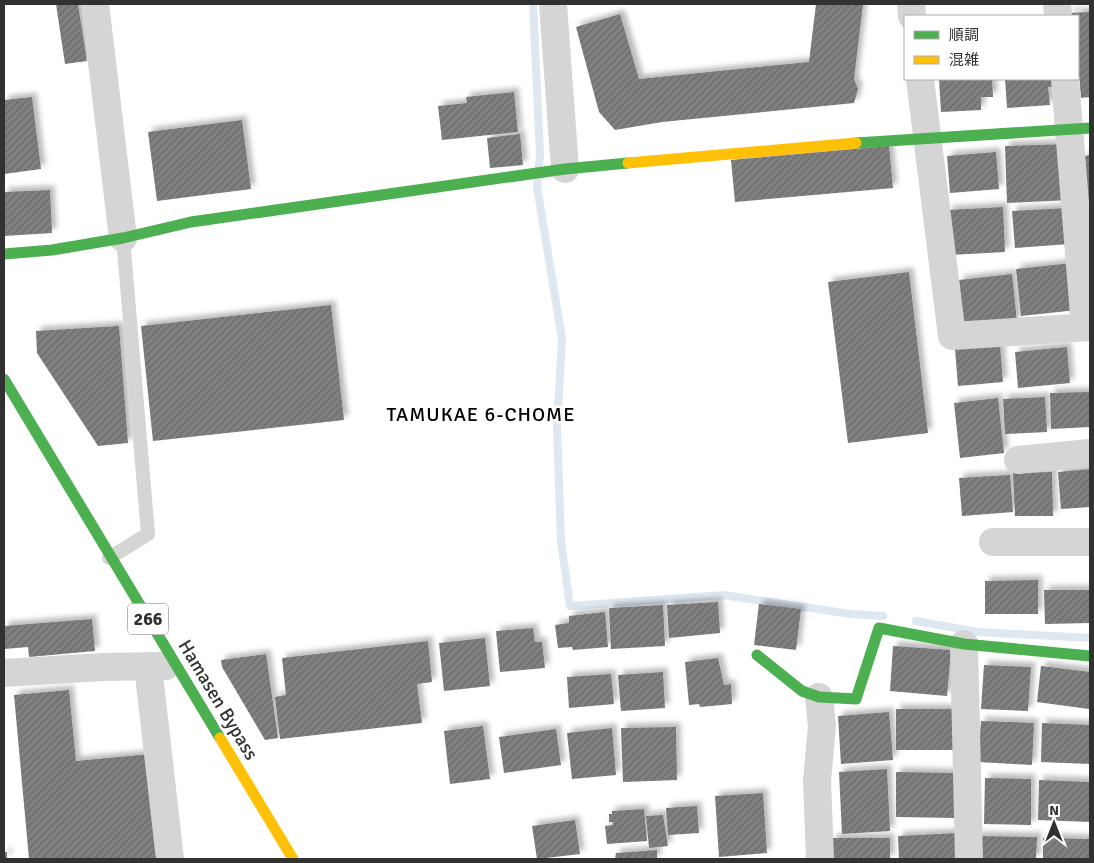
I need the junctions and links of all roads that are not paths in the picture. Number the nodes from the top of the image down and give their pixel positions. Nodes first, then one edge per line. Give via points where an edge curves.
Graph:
1 (95, 4) edge
2 (553, 4) edge
3 (920, 80) edge
4 (1065, 80) edge
5 (1080, 129) edge
6 (928, 137) junction
7 (564, 169) junction
8 (123, 238) junction
9 (4, 254) edge
10 (1087, 327) edge
11 (4, 379) edge
12 (1090, 453) edge
13 (1018, 460) dead end
14 (994, 542) dead end
15 (1090, 542) edge
16 (109, 558) junction
17 (964, 644) junction
18 (757, 656) dead end
19 (1090, 656) edge
20 (148, 666) junction
21 (177, 666) junction
22 (4, 673) edge
23 (819, 696) junction
24 (170, 859) edge
25 (292, 859) edge
26 (820, 859) edge
27 (969, 859) edge

1 - 8 street
2 - 7 street
3 - 6 street
4 - 5 street
5 - 6 main road
5 - 10 street
6 - 7 main road
6 - 10 street via 952,336
7 - 8 main road via 191,222
8 - 9 main road
8 - 16 lane via 148,534
11 - 16 main road, Hamasen Bypass / 266
12 - 13 street
14 - 15 street
16 - 21 main road, Hamasen Bypass / 266
17 - 19 main road
17 - 23 main road via 878,628 856,699
17 - 27 street
18 - 23 main road via 802,691
20 - 21 street
20 - 22 street
20 - 24 street
21 - 25 main road, Hamasen Bypass / 266
23 - 26 street via 822,726 816,781

